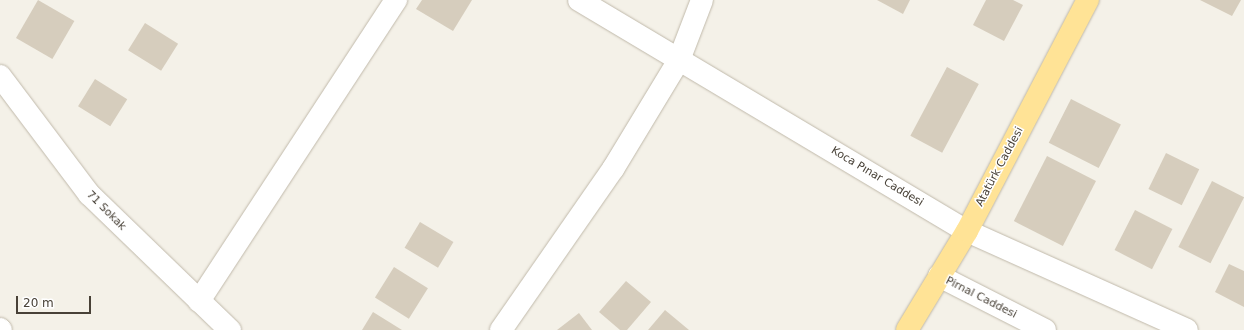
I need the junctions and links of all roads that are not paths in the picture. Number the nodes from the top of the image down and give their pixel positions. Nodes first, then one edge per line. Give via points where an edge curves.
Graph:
1 (396, 0) edge
2 (579, 0) edge
3 (702, 0) edge
4 (1088, 0) edge
5 (679, 60) junction
6 (0, 76) edge
7 (967, 231) junction
8 (939, 276) junction
9 (199, 300) junction
10 (230, 330) edge
11 (501, 330) edge
12 (907, 330) edge
13 (1045, 330) edge
14 (1187, 330) edge

1 - 9 street
2 - 5 street, Koca Pınar Caddesi
3 - 5 street
4 - 7 main road, Atatürk Caddesi
5 - 7 street, Koca Pınar Caddesi
5 - 11 street via 613,169
6 - 9 street, 71 Sokak via 89,194
7 - 8 main road, Atatürk Caddesi
7 - 14 street, Koca Pınar Caddesi
8 - 12 main road, Atatürk Caddesi
8 - 13 street, Pirnal Caddesi
9 - 10 street, 71 Sokak

